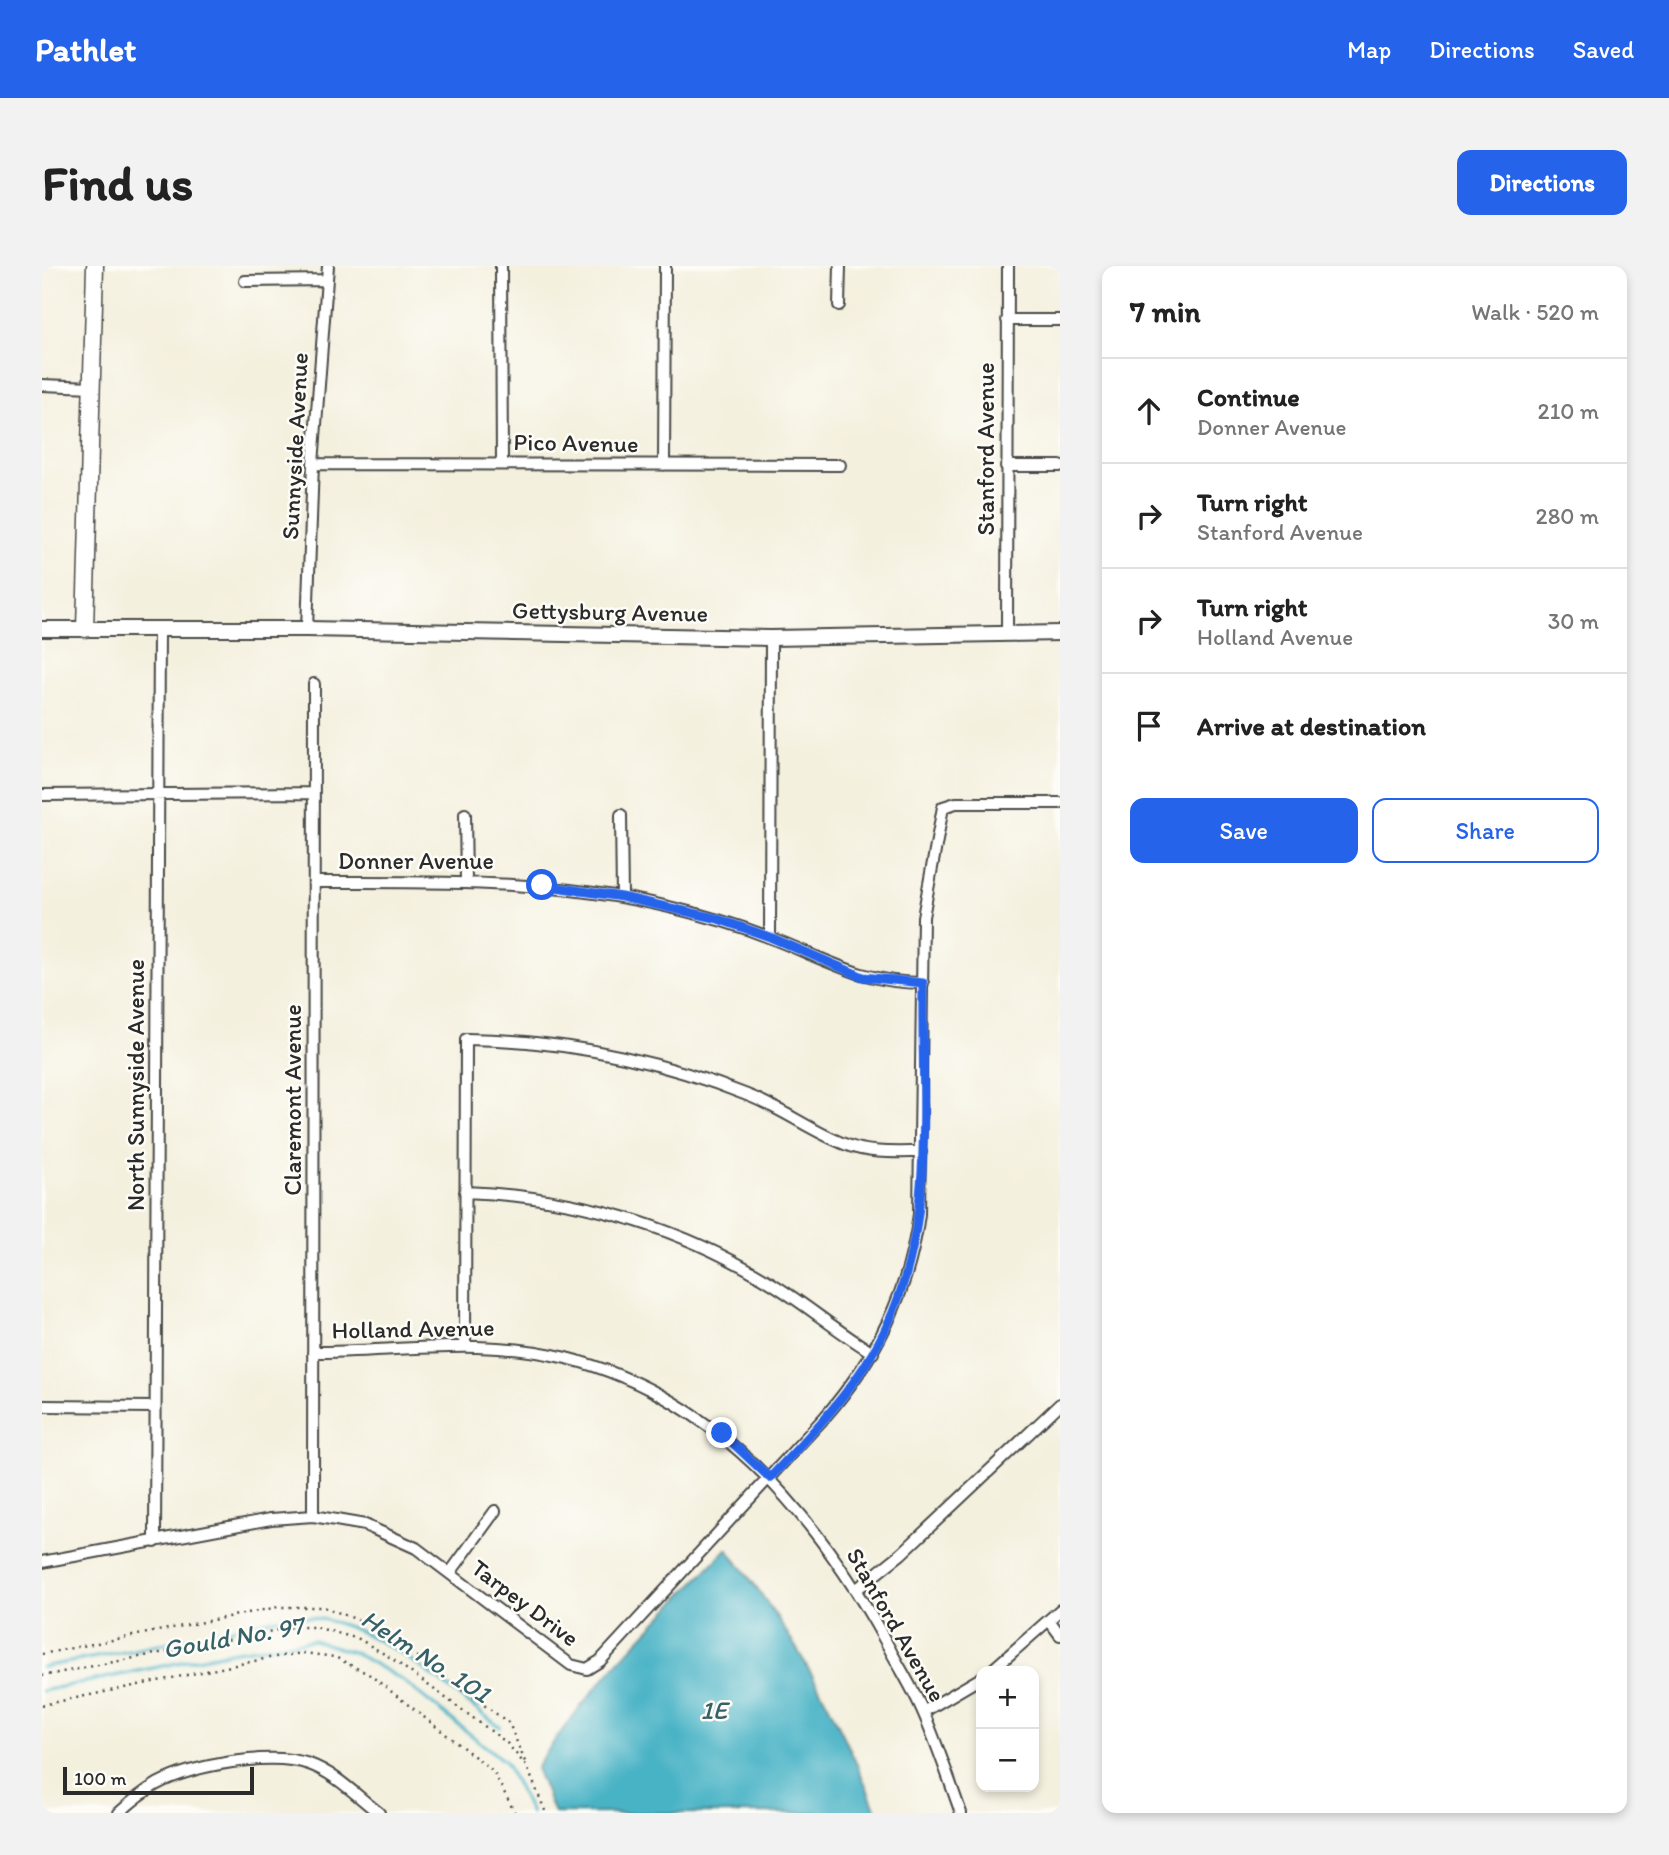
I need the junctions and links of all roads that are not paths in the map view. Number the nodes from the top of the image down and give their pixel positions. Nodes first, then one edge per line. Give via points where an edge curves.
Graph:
1 (94, 266) edge
2 (328, 266) edge
3 (501, 266) edge
4 (665, 266) edge
5 (840, 266) edge
6 (1008, 266) edge
7 (327, 280) junction
8 (245, 281) dead end
9 (839, 304) dead end
10 (1007, 320) junction
11 (1060, 320) edge
12 (42, 385) edge
13 (93, 387) junction
14 (502, 463) junction
15 (313, 464) junction
16 (664, 465) junction
17 (840, 465) dead end
18 (1006, 466) junction
19 (1060, 466) edge
20 (42, 629) edge
21 (85, 629) junction
22 (159, 629) junction
23 (307, 629) junction
24 (1007, 633) junction
25 (1060, 633) edge
26 (771, 638) junction
27 (314, 684) dead end
28 (313, 793) junction
29 (160, 794) junction
30 (42, 795) edge
31 (1060, 803) edge
32 (465, 814) dead end
33 (621, 815) dead end
34 (314, 882) junction
35 (466, 882) junction
36 (622, 897) junction
37 (770, 937) junction
38 (923, 983) junction
39 (921, 1152) junction
40 (465, 1192) junction
41 (465, 1346) junction
42 (313, 1352) junction
43 (873, 1353) junction
44 (1060, 1404) edge
45 (42, 1406) edge
46 (154, 1407) junction
47 (770, 1478) junction
48 (495, 1511) dead end
49 (313, 1516) junction
50 (155, 1542) junction
51 (42, 1562) edge
52 (450, 1573) junction
53 (857, 1589) junction
54 (1060, 1610) edge
55 (1049, 1620) junction
56 (1060, 1635) edge
57 (996, 1666) edge
58 (976, 1681) edge
59 (923, 1712) junction
60 (119, 1813) edge
61 (379, 1813) edge
62 (961, 1813) edge

1 - 13 main road
2 - 7 street, Sunnyside Avenue
3 - 14 street
4 - 16 street
5 - 9 street
6 - 10 street, Stanford Avenue
7 - 8 street
7 - 15 street, Sunnyside Avenue
10 - 11 street
10 - 18 street, Stanford Avenue
12 - 13 street
13 - 21 main road
14 - 15 street, Pico Avenue
14 - 16 street, Pico Avenue
15 - 23 street, Sunnyside Avenue
16 - 17 street, Pico Avenue
18 - 19 street
18 - 24 street, Stanford Avenue
20 - 21 street, Gettysburg Avenue
21 - 22 street, Gettysburg Avenue
22 - 23 street, Gettysburg Avenue
22 - 29 street, North Sunnyside Avenue
23 - 26 street, Gettysburg Avenue
24 - 25 street, Gettysburg Avenue
24 - 26 street, Gettysburg Avenue
26 - 37 street
27 - 28 street, Claremont Avenue
28 - 29 street
28 - 34 street, Claremont Avenue
29 - 30 street
29 - 46 street, North Sunnyside Avenue
31 - 38 street via 956,803 943,807 923,917
32 - 35 street
33 - 36 street
34 - 35 street, Donner Avenue
34 - 42 street, Claremont Avenue
35 - 36 street, Donner Avenue via 542,885
36 - 37 street, Donner Avenue via 715,918
37 - 38 street, Donner Avenue via 863,977
38 - 39 street
39 - 40 street via 848,1146 748,1095 640,1059 519,1040 466,1039
39 - 43 street via 912,1259 894,1312
40 - 41 street
40 - 43 street via 521,1194 582,1204 676,1234 763,1278
41 - 42 street, Holland Avenue
41 - 47 street, Holland Avenue via 565,1358 614,1373 667,1397 722,1433
42 - 49 street, Claremont Avenue
43 - 47 street via 852,1385
44 - 53 street via 901,1554
45 - 46 street
46 - 50 street, North Sunnyside Avenue
47 - 52 street, Tarpey Drive via 600,1661 586,1669 571,1665
47 - 53 street, Stanford Avenue
48 - 52 street
49 - 50 street, Tarpey Drive via 271,1519
49 - 52 street, Tarpey Drive via 341,1519 389,1534
50 - 51 street, Tarpey Drive
53 - 59 street, Stanford Avenue
54 - 55 street
55 - 56 street
55 - 57 street
58 - 59 street
59 - 62 street, Stanford Avenue
60 - 61 street via 159,1783 186,1773 249,1760 288,1759 327,1773

